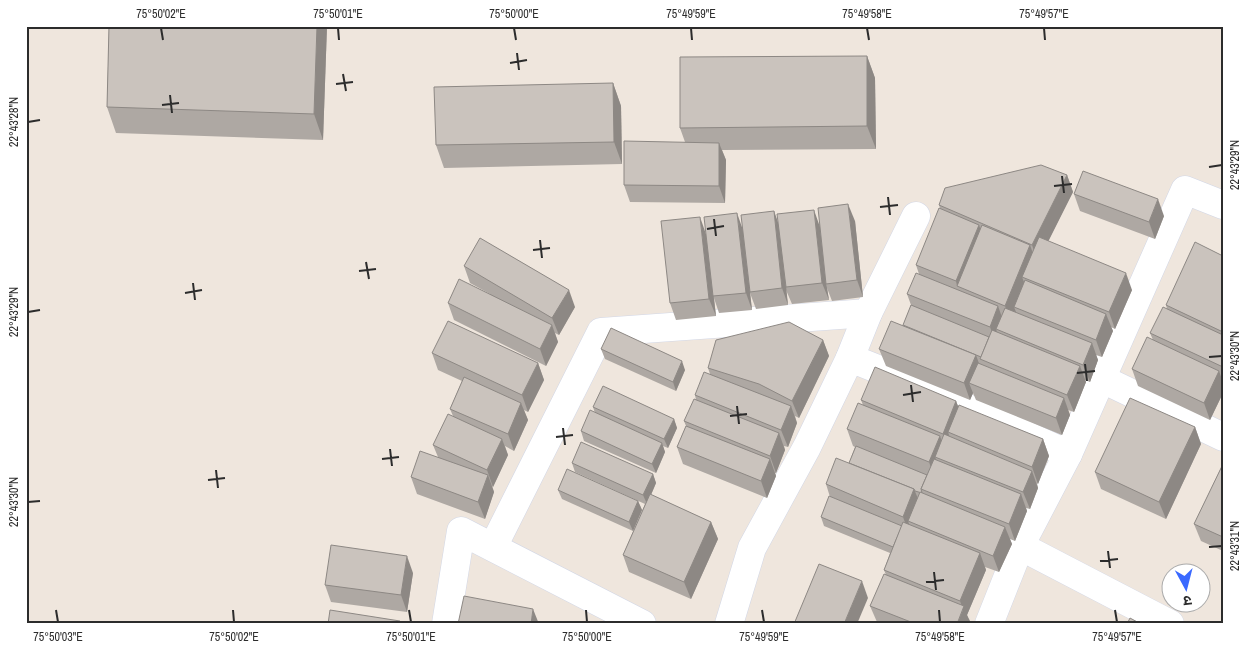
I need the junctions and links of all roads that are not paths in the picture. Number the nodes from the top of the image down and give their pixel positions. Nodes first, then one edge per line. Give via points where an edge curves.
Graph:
1 (1223, 205) edge
2 (916, 216) dead end
3 (868, 313) junction
4 (850, 358) junction
5 (1100, 378) junction
6 (1223, 437) edge
7 (1068, 454) junction
8 (1020, 546) junction
9 (493, 547) junction
10 (446, 624) edge
11 (642, 624) edge
12 (729, 624) edge
13 (989, 624) edge
14 (1170, 624) edge

1 - 5 street via 1185,190
2 - 3 street
3 - 4 street
3 - 9 street via 601,332
4 - 7 street
4 - 12 street via 807,448 752,548
5 - 6 street
5 - 7 street
7 - 8 street
8 - 13 street
8 - 14 street
9 - 10 street via 461,531
9 - 11 street

